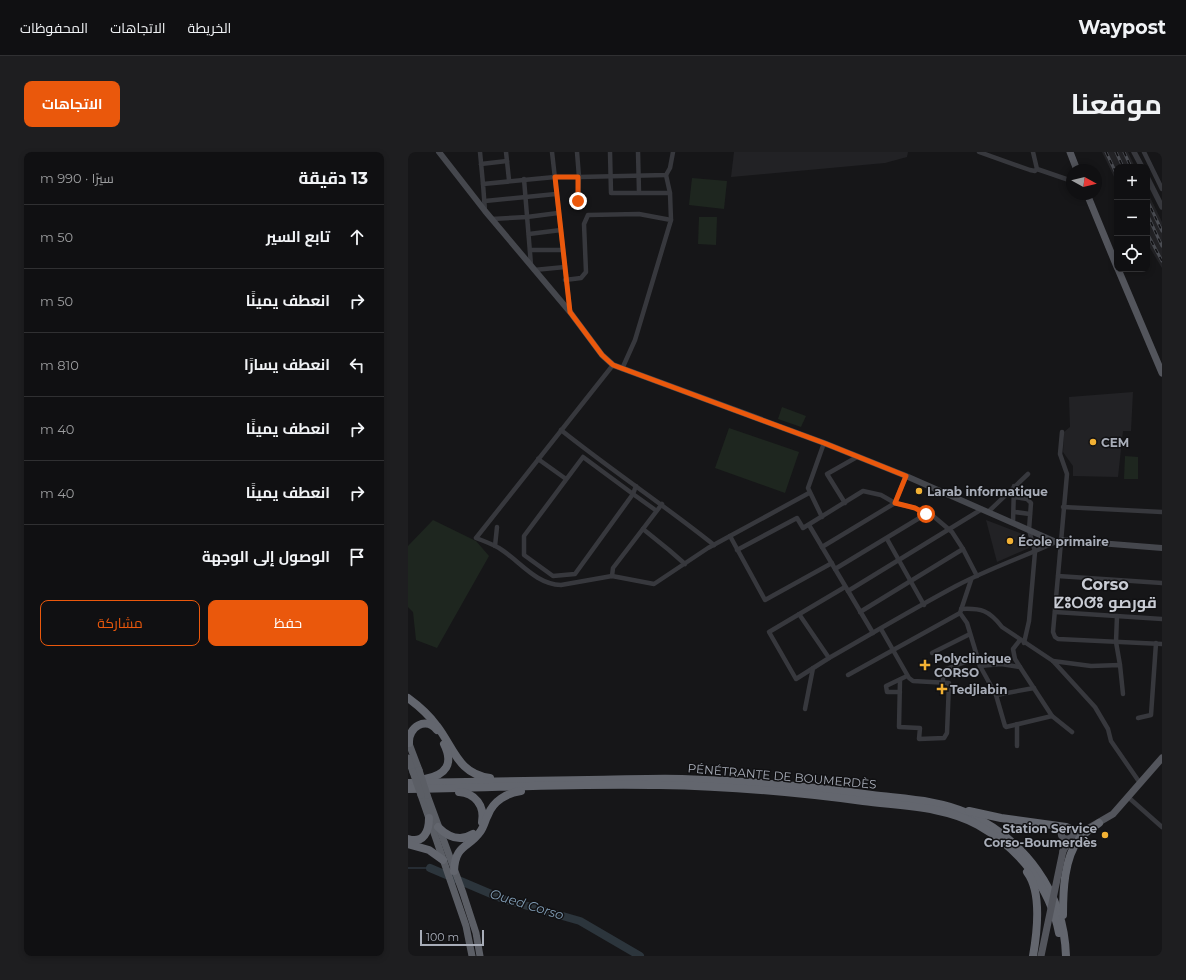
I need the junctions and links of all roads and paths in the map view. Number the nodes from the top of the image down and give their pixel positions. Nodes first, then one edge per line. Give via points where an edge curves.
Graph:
1 (439, 152) edge
2 (480, 152) edge
3 (506, 152) edge
4 (552, 152) edge
5 (577, 152) edge
6 (610, 152) edge
7 (638, 152) edge
8 (673, 152) edge
9 (979, 152) edge
10 (1033, 152) edge
11 (1070, 152) edge
12 (1134, 152) edge
13 (1146, 153) edge
14 (1137, 158) junction
15 (507, 161) junction
16 (482, 164) junction
17 (1075, 164) edge
18 (1140, 164) edge
19 (1037, 169) junction
20 (638, 175) junction
21 (666, 175) junction
22 (611, 176) junction
23 (555, 177) junction
24 (578, 177) junction
25 (524, 179) junction
26 (1066, 179) edge
27 (509, 180) junction
28 (1150, 183) edge
29 (483, 184) junction
30 (1162, 188) edge
31 (639, 192) junction
32 (670, 193) junction
33 (556, 194) junction
34 (526, 197) junction
35 (1089, 200) edge
36 (485, 201) junction
37 (578, 201) dead end
38 (1162, 207) edge
39 (485, 211) junction
40 (558, 213) junction
41 (527, 217) junction
42 (492, 219) junction
43 (671, 220) junction
44 (561, 230) junction
45 (529, 234) junction
46 (530, 250) junction
47 (563, 250) junction
48 (1114, 261) edge
49 (565, 267) junction
50 (533, 268) junction
51 (1119, 272) edge
52 (565, 280) junction
53 (570, 312) junction
54 (613, 365) junction
55 (622, 369) junction
56 (1162, 373) edge
57 (561, 430) junction
58 (1062, 432) dead end
59 (824, 443) junction
60 (587, 450) junction
61 (584, 457) junction
62 (857, 457) junction
63 (538, 459) junction
64 (1028, 474) dead end
65 (906, 476) junction
66 (566, 480) junction
67 (636, 486) junction
68 (1014, 486) junction
69 (809, 493) junction
70 (633, 494) junction
71 (1014, 497) junction
72 (845, 503) junction
73 (895, 503) junction
74 (662, 504) junction
75 (1063, 507) junction
76 (654, 509) dead end
77 (985, 511) junction
78 (1015, 512) junction
79 (1162, 512) edge
80 (926, 514) junction
81 (1030, 514) junction
82 (822, 517) junction
83 (1013, 523) junction
84 (809, 524) junction
85 (497, 527) dead end
86 (643, 529) junction
87 (949, 530) junction
88 (1029, 530) junction
89 (730, 536) junction
90 (886, 539) junction
91 (1058, 541) junction
92 (714, 545) junction
93 (495, 546) junction
94 (822, 547) junction
95 (1162, 548) edge
96 (963, 549) junction
97 (737, 550) junction
98 (1035, 552) junction
99 (899, 560) junction
100 (832, 563) junction
101 (685, 564) junction
102 (835, 569) junction
103 (612, 576) junction
104 (977, 576) junction
105 (1058, 576) junction
106 (971, 579) junction
107 (911, 582) junction
108 (1162, 583) edge
109 (847, 589) junction
110 (924, 604) junction
111 (961, 611) junction
112 (860, 612) junction
113 (1055, 612) junction
114 (799, 614) junction
115 (1117, 616) junction
116 (1162, 619) edge
117 (881, 629) junction
118 (873, 633) junction
119 (970, 634) junction
120 (1022, 641) junction
121 (1116, 642) junction
122 (1156, 643) junction
123 (1162, 644) edge
124 (893, 652) junction
125 (932, 653) dead end
126 (829, 658) junction
127 (977, 658) junction
128 (1053, 661) junction
129 (1120, 665) junction
130 (980, 666) junction
131 (1020, 667) junction
132 (813, 668) junction
133 (848, 675) dead end
134 (907, 676) junction
135 (900, 680) junction
136 (943, 682) junction
137 (1034, 688) junction
138 (900, 692) junction
139 (1123, 694) dead end
140 (996, 695) junction
141 (408, 698) edge
142 (805, 709) dead end
143 (1052, 716) junction
144 (1138, 718) dead end
145 (1017, 724) junction
146 (1072, 732) dead end
147 (408, 742) edge
148 (1016, 746) dead end
149 (408, 758) edge
150 (1162, 758) edge
151 (416, 771) junction
152 (517, 781) junction
153 (1140, 783) junction
154 (409, 787) edge
155 (551, 787) junction
156 (441, 788) junction
157 (424, 795) junction
158 (1128, 797) junction
159 (945, 806) junction
160 (429, 818) junction
161 (1098, 823) junction
162 (438, 827) junction
163 (1162, 827) edge
164 (1066, 829) junction
165 (993, 835) junction
166 (408, 839) edge
167 (1070, 839) junction
168 (408, 844) edge
169 (1063, 851) junction
170 (443, 860) junction
171 (452, 873) junction
172 (1063, 922) junction
173 (472, 956) edge
174 (480, 956) edge
175 (1033, 956) edge
176 (1041, 956) edge
177 (1062, 956) edge
178 (1066, 956) edge

1 - 39 main road
2 - 16 street
3 - 15 street
4 - 23 street
5 - 24 street
6 - 22 street
7 - 20 street
8 - 21 street
9 - 19 street via 1030,170
10 - 19 street
11 - 17 main road
12 - 14 street
13 - 14 street
13 - 30 street
14 - 18 street
15 - 16 street
15 - 27 street
16 - 29 street
19 - 26 street
20 - 21 street
20 - 22 street
20 - 31 street
21 - 32 street
22 - 24 street
22 - 31 street via 611,192
23 - 24 street
23 - 25 street
23 - 33 street
24 - 37 street
25 - 27 street
25 - 34 street
27 - 29 street
28 - 38 street
29 - 36 street
31 - 32 street
32 - 43 street
33 - 34 street
33 - 40 street
34 - 36 street
34 - 41 street
35 - 48 main road
36 - 39 street
39 - 42 main road
40 - 41 street
40 - 44 street
41 - 42 street
41 - 45 street
42 - 50 main road
43 - 52 street via 639,214 588,216 584,224 586,272 581,278
43 - 55 street via 635,340
44 - 45 street
44 - 47 street
45 - 46 street
46 - 47 street
46 - 50 street
47 - 49 street
49 - 50 street
49 - 52 street
50 - 53 main road
51 - 56 main road
52 - 53 street
53 - 54 main road via 602,355
54 - 55 main road
54 - 57 street
55 - 59 main road
57 - 60 street
57 - 63 street
58 - 75 street via 1060,454 1067,474
59 - 62 main road
59 - 69 street via 808,485
60 - 61 street
60 - 67 street
61 - 66 street
61 - 70 street
62 - 65 main road
62 - 72 street via 827,474
63 - 66 street
63 - 93 street via 476,538
64 - 68 street
65 - 73 street
65 - 77 main road
66 - 70 street via 524,536 524,555 552,576 575,574
67 - 70 street
67 - 74 street
68 - 71 street
68 - 77 street
69 - 82 street
69 - 89 street
70 - 76 street
71 - 78 street
71 - 81 street via 1030,500
72 - 73 street via 863,491 881,495
72 - 82 street
73 - 80 street
73 - 94 street
74 - 86 street
74 - 92 street
75 - 79 street
75 - 91 street
77 - 83 main road
77 - 87 street
78 - 81 street
78 - 83 street
80 - 87 street via 932,515
80 - 90 street
81 - 88 street
82 - 84 street
83 - 88 main road
84 - 94 street
84 - 97 street via 803,528 797,518
85 - 93 street
86 - 101 street
86 - 103 street via 614,568
87 - 96 street
87 - 99 street
88 - 91 main road
88 - 98 street
89 - 92 street
89 - 97 street
90 - 99 street
90 - 102 street
91 - 95 main road
91 - 98 street
91 - 105 street
92 - 101 street
93 - 103 street via 528,571 553,584 561,585
94 - 100 street
96 - 104 street
96 - 107 street
97 - 100 street via 765,600
98 - 104 street
98 - 120 street via 1029,621
99 - 107 street
99 - 109 street
100 - 102 street
101 - 103 street via 654,584
102 - 109 street
104 - 106 street
105 - 108 street
105 - 113 street
106 - 110 street
106 - 111 street
107 - 110 street
107 - 112 street
109 - 112 street
109 - 114 street
110 - 117 street
111 - 119 street
111 - 120 street via 982,609
111 - 124 street
112 - 118 street
113 - 115 street
113 - 121 street via 1053,632 1058,639
114 - 126 street
114 - 132 street via 769,632 796,678
115 - 116 street
115 - 121 street
117 - 118 street
117 - 124 street
118 - 126 street
119 - 125 street
119 - 127 street
120 - 128 street
120 - 131 street via 1014,649
121 - 122 street
121 - 129 street
122 - 123 street
122 - 144 street via 1151,715
124 - 133 street
124 - 134 street
126 - 132 street
127 - 130 street
127 - 136 street via 946,669
128 - 129 street via 1091,666
128 - 153 street via 1095,707 1108,729 1112,742
129 - 139 street
130 - 131 street via 1001,664
130 - 140 street
131 - 137 street
132 - 142 street
134 - 135 street
134 - 136 street via 913,681
135 - 138 street
135 - 138 street via 886,686 885,689 887,692
136 - 138 street via 949,685 947,733 941,739 919,739 920,728 899,727
137 - 140 street
137 - 143 street
140 - 145 street via 1004,726
141 - 152 highway via 434,721 469,772 484,777
143 - 145 street
143 - 146 street
145 - 148 street
147 - 151 highway
147 - 154 highway via 415,727 423,723 429,724 438,731 449,757 446,767 439,775
149 - 151 highway
150 - 153 main road
151 - 157 highway, bridge
152 - 154 highway, PÉNÉTRANTE DE BOUMERDÈS
152 - 159 highway, PÉNÉTRANTE DE BOUMERDÈS via 680,779 733,782 841,790
153 - 158 main road
154 - 156 highway, PÉNÉTRANTE DE BOUMERDÈS
155 - 156 highway, PÉNÉTRANTE DE BOUMERDÈS
155 - 165 highway, PÉNÉTRANTE DE BOUMERDÈS via 658,785 805,794 942,812 977,825
155 - 171 highway via 515,792 497,801 489,811 481,832 459,852
156 - 162 highway via 448,792 474,796 483,814 479,828 466,837 450,836
157 - 160 highway
157 - 162 highway
158 - 161 main road via 1113,814
158 - 163 street
159 - 164 highway
159 - 172 highway, PÉNÉTRANTE DE BOUMERDÈS via 966,812 995,829 1019,848 1049,887
160 - 166 highway via 424,836 416,840
160 - 170 highway
161 - 164 main road
161 - 167 main road
161 - 172 highway via 1080,837 1070,857 1064,892
162 - 171 highway
164 - 167 main road via 1065,839
164 - 167 main road via 1074,833
164 - 169 main road
165 - 175 highway via 1024,868 1032,881 1036,907
165 - 177 highway, PÉNÉTRANTE DE BOUMERDÈS via 1023,862 1044,890 1057,924
167 - 169 main road
168 - 170 highway via 429,850
169 - 176 main road, bridge
170 - 171 highway
171 - 173 highway via 454,892 466,926
171 - 174 highway via 463,893 476,933
172 - 178 highway, PÉNÉTRANTE DE BOUMERDÈS

